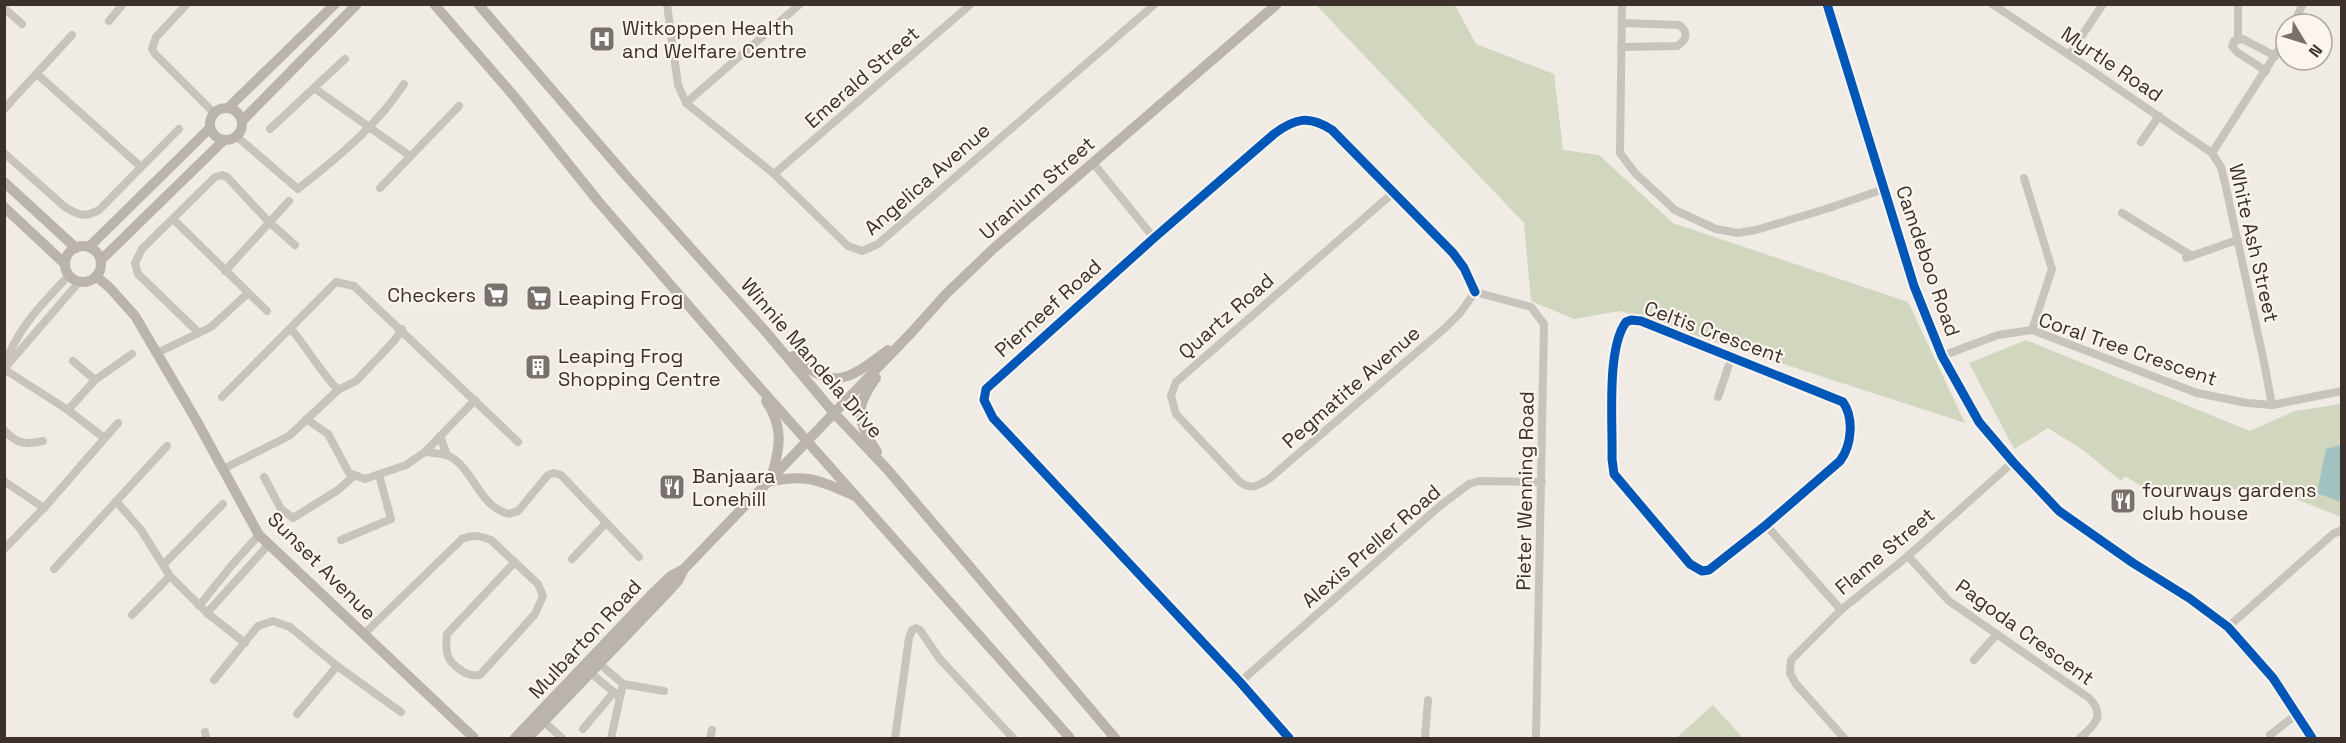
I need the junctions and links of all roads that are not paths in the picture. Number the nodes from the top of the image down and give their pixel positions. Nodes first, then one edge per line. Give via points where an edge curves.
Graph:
1 (123, 4) edge
2 (187, 4) edge
3 (334, 4) edge
4 (357, 4) edge
5 (364, 4) edge
6 (478, 4) edge
7 (667, 4) edge
8 (800, 4) edge
9 (971, 4) edge
10 (1155, 4) edge
11 (1277, 4) edge
12 (1622, 4) edge
13 (1827, 4) edge
14 (1992, 4) edge
15 (2103, 4) edge
16 (2238, 4) edge
17 (433, 5) edge
18 (4, 8) edge
19 (109, 21) dead end
20 (338, 22) junction
21 (1622, 23) junction
22 (22, 24) dead end
23 (72, 35) dead end
24 (2238, 39) junction
25 (1621, 47) junction
26 (2069, 55) junction
27 (2274, 55) edge
28 (2274, 58) edge
29 (345, 59) dead end
30 (2266, 70) junction
31 (37, 74) junction
32 (404, 84) dead end
33 (314, 88) junction
34 (686, 103) junction
35 (459, 106) dead end
36 (228, 108) junction
37 (4, 109) edge
38 (214, 113) junction
39 (2159, 116) junction
40 (242, 122) junction
41 (210, 128) junction
42 (178, 129) dead end
43 (270, 129) dead end
44 (369, 129) junction
45 (236, 136) junction
46 (224, 140) junction
47 (2141, 142) dead end
48 (4, 153) edge
49 (2212, 153) junction
50 (410, 156) junction
51 (1093, 164) junction
52 (141, 167) junction
53 (774, 174) junction
54 (2024, 178) dead end
55 (4, 182) edge
56 (380, 188) dead end
57 (1884, 189) junction
58 (1394, 192) junction
59 (289, 201) dead end
60 (4, 207) edge
61 (2122, 213) dead end
62 (173, 219) junction
63 (269, 222) junction
64 (1154, 238) junction
65 (2237, 240) junction
66 (295, 245) dead end
67 (89, 247) junction
68 (76, 248) junction
69 (100, 260) junction
70 (65, 264) junction
71 (225, 271) junction
72 (69, 275) junction
73 (96, 276) junction
74 (79, 282) junction
75 (1475, 292) junction
76 (247, 294) junction
77 (267, 311) dead end
78 (291, 328) junction
79 (402, 329) junction
80 (2032, 330) junction
81 (766, 332) junction
82 (912, 332) junction
83 (199, 333) junction
84 (899, 346) junction
85 (157, 353) junction
86 (132, 354) dead end
87 (1731, 356) junction
88 (1942, 356) junction
89 (72, 361) dead end
90 (4, 369) edge
91 (745, 371) junction
92 (95, 380) junction
93 (338, 390) junction
94 (2342, 391) edge
95 (222, 397) dead end
96 (1719, 397) dead end
97 (475, 400) junction
98 (2272, 405) junction
99 (68, 410) junction
100 (834, 413) junction
101 (306, 419) junction
102 (118, 423) dead end
103 (4, 430) edge
104 (440, 436) junction
105 (103, 437) junction
106 (808, 440) junction
107 (43, 441) dead end
108 (518, 442) dead end
109 (167, 446) dead end
110 (425, 452) junction
111 (447, 455) junction
112 (2013, 462) junction
113 (223, 469) junction
114 (887, 469) junction
115 (379, 475) junction
116 (354, 476) junction
117 (264, 477) dead end
118 (769, 480) junction
119 (4, 481) edge
120 (1240, 482) joint
121 (1542, 482) junction
122 (858, 497) junction
123 (116, 501) junction
124 (223, 504) dead end
125 (44, 508) junction
126 (606, 523) junction
127 (1766, 525) junction
128 (2342, 530) edge
129 (260, 535) junction
130 (341, 540) dead end
131 (268, 544) junction
132 (4, 549) edge
133 (1908, 556) junction
134 (639, 557) dead end
135 (572, 559) dead end
136 (515, 562) junction
137 (164, 565) junction
138 (54, 569) dead end
139 (684, 569) junction
140 (170, 576) junction
141 (200, 606) junction
142 (1841, 610) junction
143 (207, 613) junction
144 (132, 615) dead end
145 (2228, 627) junction
146 (364, 634) junction
147 (1997, 634) junction
148 (245, 643) junction
149 (1974, 660) dead end
150 (600, 664) junction
151 (337, 666) junction
152 (591, 673) junction
153 (214, 680) dead end
154 (1240, 682) junction
155 (623, 684) junction
156 (664, 691) dead end
157 (617, 695) junction
158 (1428, 700) dead end
159 (401, 712) dead end
160 (297, 714) dead end
161 (2296, 714) junction
162 (544, 722) junction
163 (584, 729) dead end
164 (2270, 735) dead end
165 (474, 738) edge
166 (515, 738) edge
167 (528, 738) edge
168 (562, 738) edge
169 (611, 738) edge
170 (895, 738) edge
171 (1012, 738) edge
172 (1070, 738) edge
173 (1115, 738) edge
174 (1289, 738) edge
175 (1425, 738) edge
176 (1536, 738) edge
177 (1844, 738) edge
178 (2079, 738) edge
179 (2312, 738) edge

1 - 19 street
2 - 38 street via 156,37 152,49
3 - 36 street
4 - 20 street
5 - 20 street
6 - 81 street, Winnie Mandela Drive
7 - 34 street via 678,85
8 - 34 street
9 - 53 street, Emerald Street
10 - 53 street, Angelica Avenue via 871,249 862,251 848,246
11 - 51 street, Uranium Street
12 - 21 street
13 - 57 street, Camdeboo Road
14 - 26 street, Myrtle Road
15 - 26 street
16 - 24 street
17 - 91 street
18 - 22 street
20 - 40 street
21 - 25 street
21 - 25 street via 1678,25 1686,34 1677,46
23 - 31 street
24 - 27 street
24 - 30 street via 2232,46 2235,50
25 - 57 street via 1620,153 1651,189 1682,214 1716,229 1738,233
26 - 39 street, Myrtle Road
28 - 30 street, White Ash Street
29 - 33 street
30 - 49 street, White Ash Street
31 - 37 street
31 - 52 street
32 - 44 street
33 - 43 street
33 - 44 street
34 - 53 street, Angelica Avenue
35 - 50 street
36 - 38 street
36 - 40 street via 237,112
38 - 41 street
39 - 47 street
39 - 49 street, Myrtle Road
40 - 45 street
41 - 46 street
41 - 67 street
42 - 52 street
44 - 45 street via 298,189
44 - 50 street
45 - 46 street
46 - 69 street
48 - 52 street via 65,207 83,216 99,210
49 - 65 street, White Ash Street via 2221,167
50 - 56 street
51 - 64 street
51 - 82 street, Uranium Street via 993,249
54 - 80 street via 2052,269
55 - 68 street
57 - 88 street, Camdeboo Road via 1914,286
58 - 64 street, Pierneef Road via 1332,130 1314,120 1295,121 1274,134
58 - 75 street, Pierneef Road via 1460,262
58 - 120 street, Quartz Road via 1173,387 1176,414
59 - 63 street
60 - 70 street
61 - 65 street via 2189,257
62 - 63 street via 215,177 222,175
62 - 71 street
62 - 83 street via 136,257 136,270
63 - 66 street
63 - 71 street
64 - 154 street, Pierneef Road via 989,384 984,400 993,418
65 - 98 street, White Ash Street
67 - 68 street
67 - 69 street
68 - 70 street via 68,254
69 - 73 street
70 - 72 street
71 - 76 street
72 - 74 street
72 - 90 street via 20,333
73 - 74 street
73 - 85 street, Sunset Avenue via 124,303
74 - 90 street
75 - 120 street, Pegmatite Avenue via 1445,328 1269,479 1255,487
75 - 121 street, Pieter Wenning Road via 1530,307 1544,324
76 - 77 street
76 - 83 street
78 - 79 street via 336,282 342,282 354,286
78 - 93 street
78 - 95 street
79 - 93 street via 356,381
79 - 97 street
80 - 88 street, Coral Tree Crescent via 1998,335
80 - 98 street, Coral Tree Crescent via 2197,393
81 - 82 street via 802,364 831,379 862,369
81 - 100 street, Winnie Mandela Drive
82 - 84 street, Uranium Street
83 - 85 street
84 - 100 street, Uranium Street
84 - 114 street via 866,391 859,408 861,425
85 - 113 street, Sunset Avenue
86 - 92 street
87 - 96 street
87 - 127 street, Celtis Crescent via 1843,402 1848,409 1850,436 1845,454
87 - 127 street, Celtis Crescent via 1641,321 1626,322 1614,364 1612,467 1619,482 1690,564 1702,571 1709,570
88 - 112 street, Camdeboo Road via 1979,422
89 - 92 street
90 - 99 street
91 - 106 street
91 - 118 street via 772,409 778,427 779,450
92 - 99 street
93 - 101 street
94 - 98 street, Coral Tree Crescent
97 - 104 street
97 - 108 street
99 - 105 street
100 - 106 street, Mulbarton Road
100 - 114 street, Winnie Mandela Drive
101 - 113 street via 284,439
101 - 116 street via 328,434
102 - 105 street
103 - 107 street via 22,444
104 - 110 street
104 - 111 street
105 - 125 street
106 - 118 street, Mulbarton Road
106 - 122 street
109 - 123 street
110 - 111 street
110 - 115 street via 406,465
111 - 126 street via 463,469 482,496 506,514 518,511 554,473 561,475
112 - 133 street, Flame Street
112 - 145 street, Camdeboo Road via 2058,511
113 - 129 street, Sunset Avenue
114 - 173 street, Winnie Mandela Drive
115 - 116 street via 365,479
115 - 130 street via 392,516 390,521
116 - 117 street via 293,518 281,508
118 - 122 street via 808,477
118 - 139 street, Mulbarton Road
119 - 125 street
121 - 154 street, Alexis Preller Road via 1469,484
121 - 176 street, Pieter Wenning Road
122 - 172 street
123 - 137 street
123 - 138 street
124 - 137 street
125 - 132 street
126 - 134 street
126 - 135 street
127 - 142 street
128 - 145 street
129 - 131 street, Sunset Avenue
129 - 141 street
131 - 143 street
131 - 146 street, Sunset Avenue
133 - 142 street, Flame Street
133 - 147 street, Pagoda Crescent via 1949,601
136 - 136 street via 541,587 542,601 518,636 484,672 468,675 449,660 445,648 447,634
136 - 146 street via 491,540 470,535
137 - 140 street
139 - 150 street, Mulbarton Road via 674,586
139 - 166 street, Mulbarton Road via 652,594
140 - 141 street
140 - 144 street
141 - 143 street
142 - 177 street, Flame Street via 1795,654 1790,673
143 - 148 street
145 - 161 street, Camdeboo Road via 2273,678
146 - 165 street, Sunset Avenue
147 - 149 street
147 - 178 street, Pagoda Crescent via 2096,705 2096,721
148 - 151 street via 258,626 268,621 279,622
148 - 153 street
150 - 152 street, Mulbarton Road
150 - 155 street
151 - 159 street
151 - 160 street
152 - 157 street
152 - 162 street, Mulbarton Road
154 - 174 street, Pierneef Road
155 - 156 street
155 - 157 street
157 - 163 street
157 - 169 street
158 - 175 street
161 - 164 street
161 - 179 street, Camdeboo Road
162 - 167 street, Mulbarton Road
162 - 168 street
170 - 171 street via 909,638 916,628

